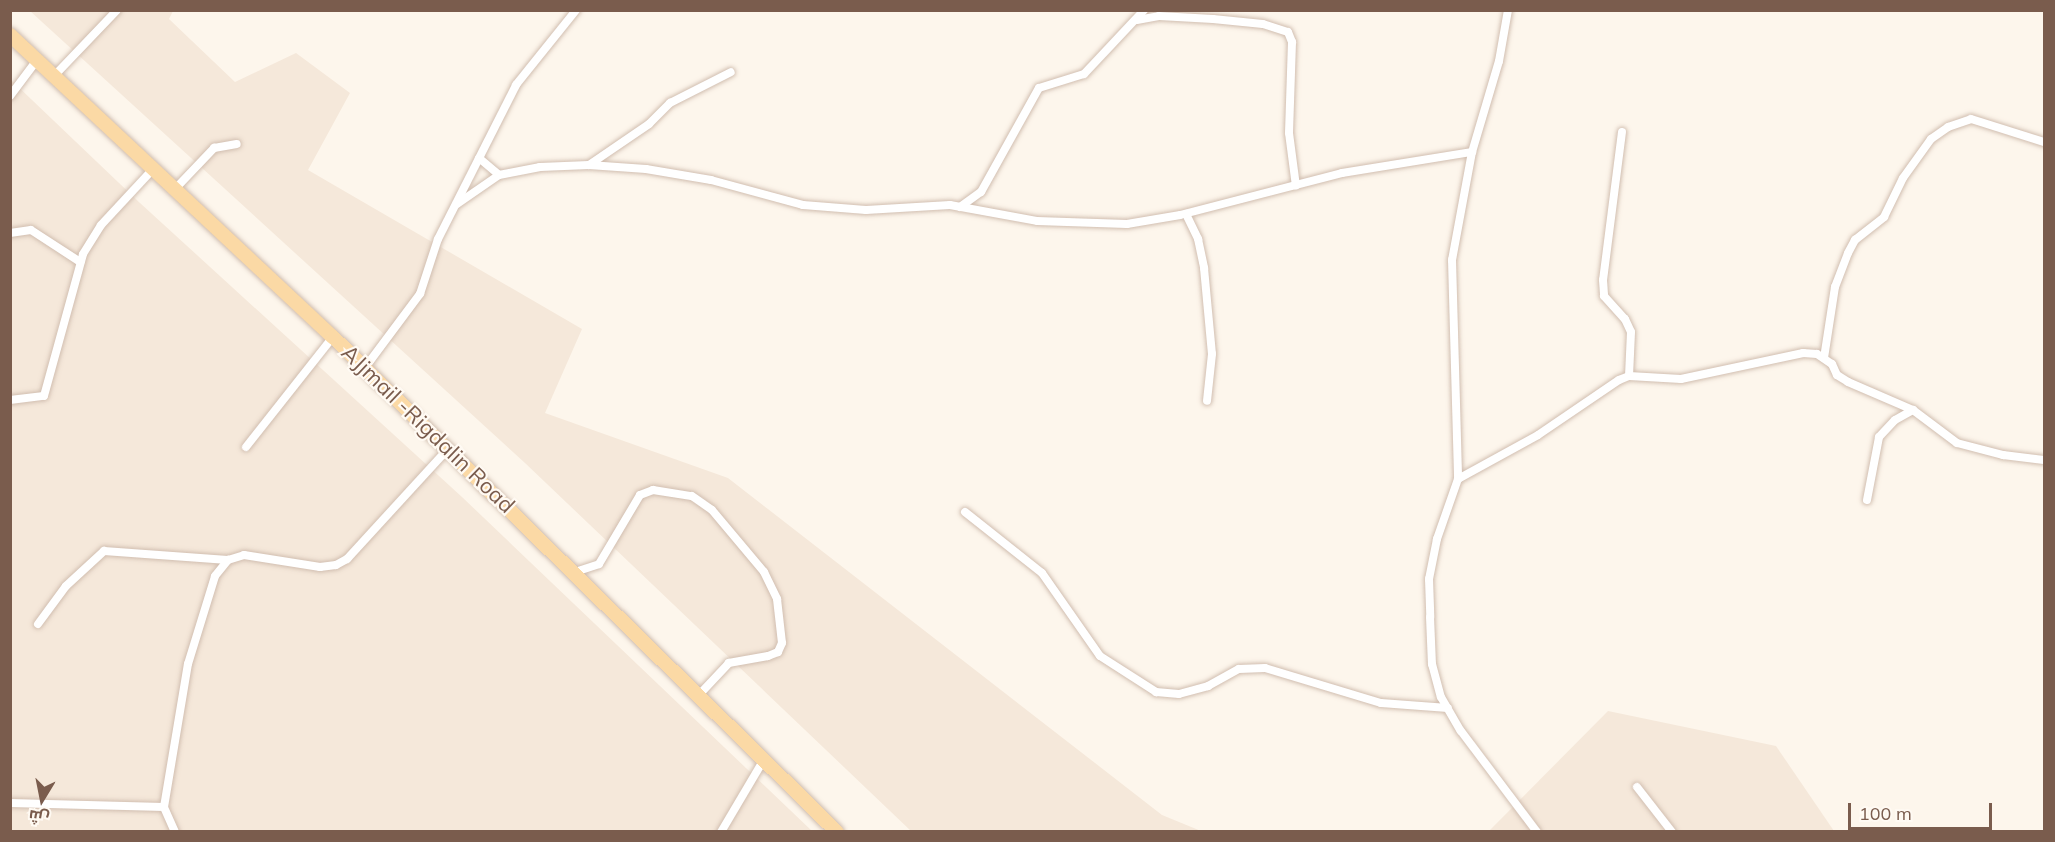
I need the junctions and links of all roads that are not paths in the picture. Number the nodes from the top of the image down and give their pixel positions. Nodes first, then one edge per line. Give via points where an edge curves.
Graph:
1 (117, 10) edge
2 (576, 10) edge
3 (1144, 10) edge
4 (1508, 10) edge
5 (1137, 20) junction
6 (10, 35) edge
7 (37, 60) junction
8 (731, 72) dead end
9 (54, 76) junction
10 (10, 96) edge
11 (1622, 132) dead end
12 (2044, 142) edge
13 (237, 144) dead end
14 (1472, 152) junction
15 (479, 158) junction
16 (589, 165) junction
17 (154, 168) junction
18 (499, 175) junction
19 (1296, 186) junction
20 (175, 189) junction
21 (458, 204) junction
22 (960, 207) junction
23 (1186, 214) junction
24 (10, 233) edge
25 (80, 262) junction
26 (333, 337) junction
27 (1824, 358) junction
28 (364, 369) junction
29 (1629, 376) junction
30 (10, 400) edge
31 (1207, 401) dead end
32 (1913, 410) junction
33 (246, 447) dead end
34 (447, 450) junction
35 (2044, 460) edge
36 (1458, 479) junction
37 (1867, 500) dead end
38 (965, 512) dead end
39 (228, 560) junction
40 (575, 572) junction
41 (38, 624) dead end
42 (697, 697) junction
43 (1448, 708) junction
44 (763, 761) junction
45 (1637, 787) dead end
46 (10, 803) edge
47 (164, 807) junction
48 (175, 831) edge
49 (721, 831) edge
50 (836, 831) edge
51 (1537, 831) edge
52 (1672, 831) edge

1 - 9 street
2 - 15 street via 516,85
3 - 5 street
4 - 14 street via 1499,61
5 - 19 street via 1159,16 1213,19 1263,24 1288,32 1292,42 1289,133
5 - 22 street via 1084,74 1039,88 981,192
6 - 7 main road, AJjmail -Rigdalin Road
7 - 9 main road, AJjmail -Rigdalin Road
7 - 10 street
8 - 16 street via 670,103 649,124
9 - 17 main road, AJjmail -Rigdalin Road
11 - 29 street via 1603,280 1604,296 1631,332
12 - 27 street via 1971,119 1948,126 1931,140 1903,178 1884,217 1854,240 1835,286
13 - 20 street via 214,148
14 - 19 street via 1342,173
14 - 36 street via 1452,260
15 - 18 street
15 - 21 street
16 - 18 street via 540,167
16 - 22 street via 711,180 802,205 866,210 924,204
17 - 20 main road, AJjmail -Rigdalin Road
17 - 25 street via 101,225
18 - 21 street
19 - 23 street
20 - 26 main road, AJjmail -Rigdalin Road
21 - 28 street via 438,239 420,294
22 - 23 street via 1082,225 1127,224
23 - 31 street via 1198,238 1205,279 1212,354
24 - 25 street via 31,230
25 - 30 street via 50,387 36,400
26 - 28 main road, AJjmail -Rigdalin Road
26 - 33 street
27 - 29 street via 1803,353 1681,379
27 - 32 street via 1848,382
28 - 34 main road, AJjmail -Rigdalin Road
29 - 36 street via 1538,435
32 - 35 street via 1957,443
32 - 37 street via 1895,420 1880,436
34 - 39 street via 347,559 336,565 320,567 264,555
34 - 40 main road, AJjmail -Rigdalin Road
36 - 43 street via 1437,538 1429,579 1432,664
38 - 43 street via 1042,573 1100,656 1156,692 1179,694 1209,686 1239,669 1257,668 1381,703
39 - 41 street via 104,551 66,586
39 - 47 street via 209,589 188,663
40 - 42 main road, AJjmail -Rigdalin Road
40 - 42 street via 599,564 640,495 653,490 692,496 712,510 764,572 777,598 782,643 778,651 768,656 729,663
42 - 44 main road, AJjmail -Rigdalin Road
43 - 51 street
44 - 49 street
44 - 50 main road, AJjmail -Rigdalin Road
45 - 52 street
46 - 47 street
47 - 48 street

